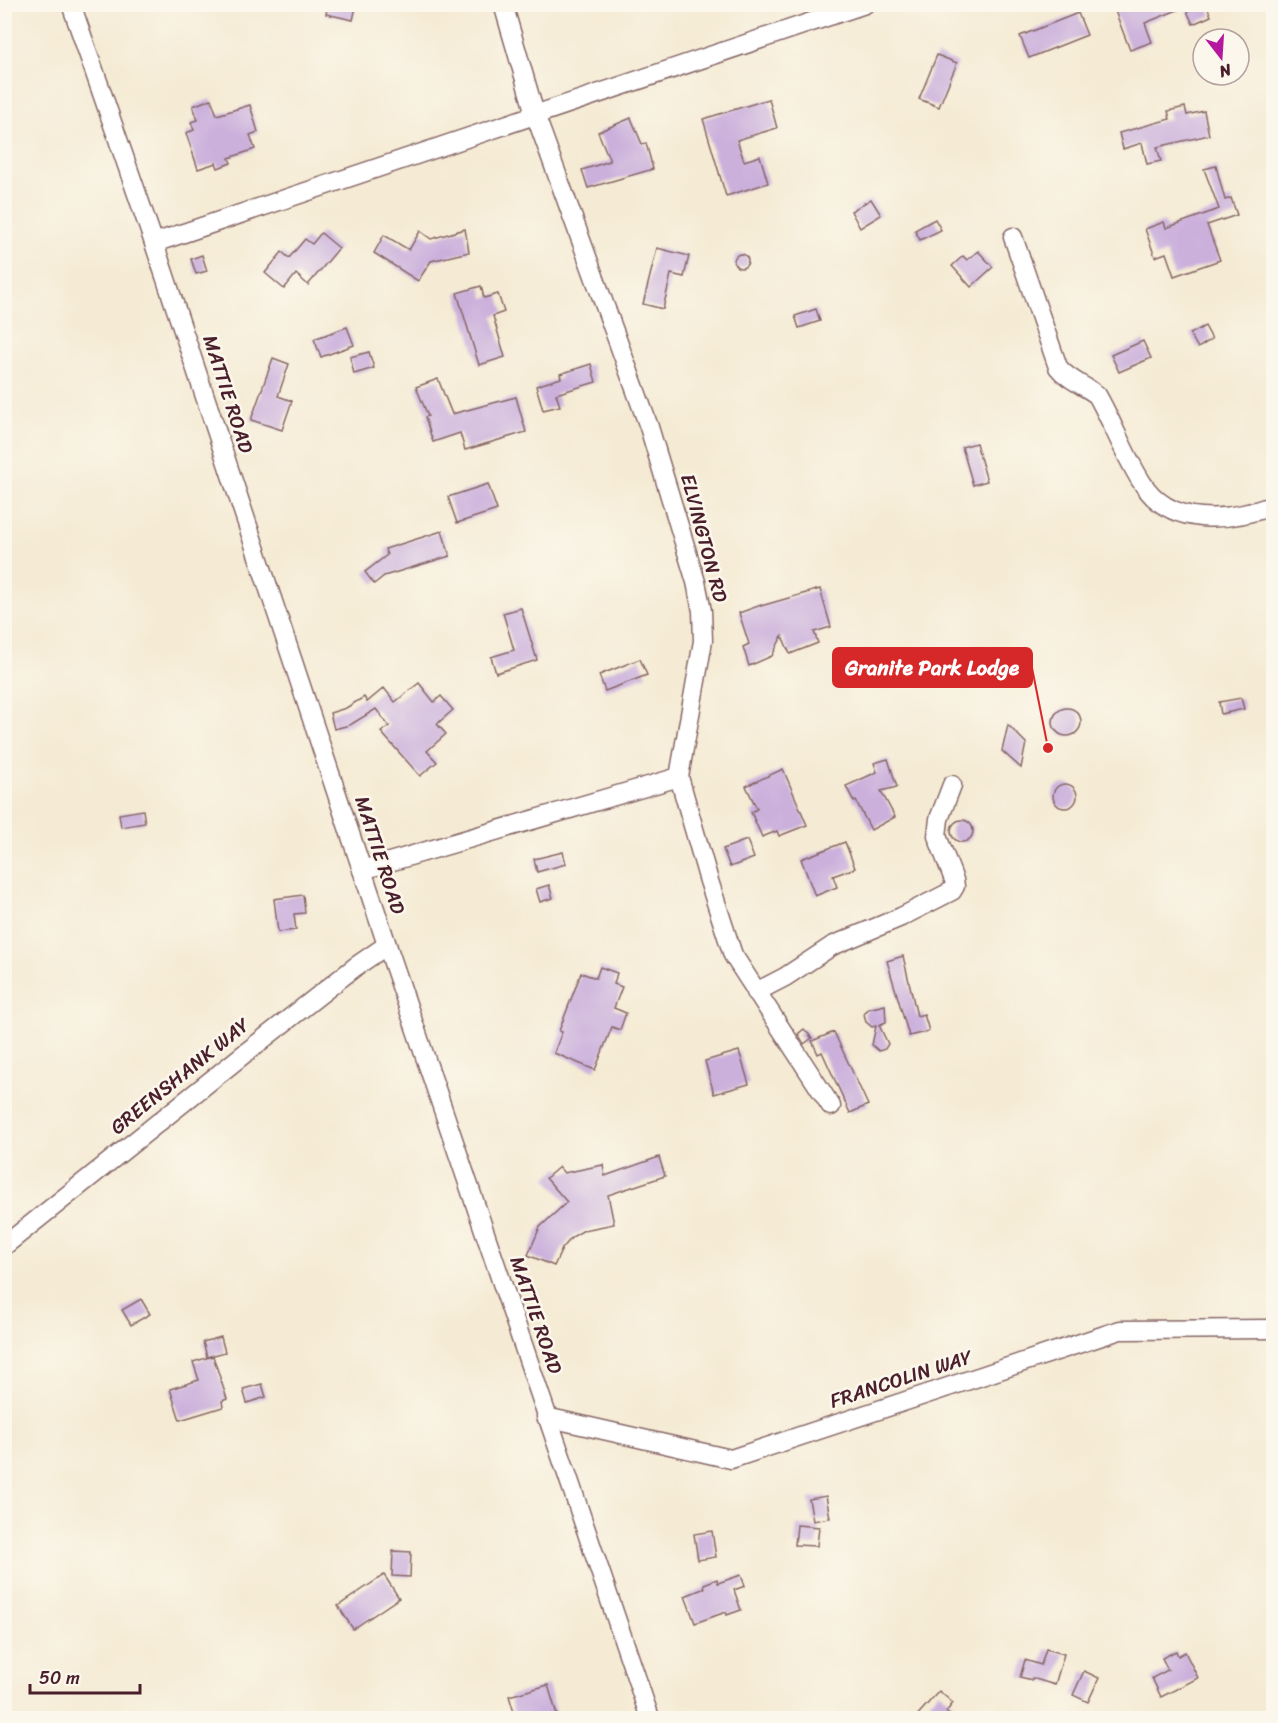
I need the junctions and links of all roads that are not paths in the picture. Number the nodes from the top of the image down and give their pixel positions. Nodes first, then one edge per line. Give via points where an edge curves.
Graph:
1 (72, 4) edge
2 (503, 4) edge
3 (864, 4) edge
4 (535, 114) junction
5 (1013, 237) dead end
6 (154, 243) junction
7 (1274, 505) edge
8 (679, 777) junction
9 (952, 785) dead end
10 (362, 870) junction
11 (387, 945) junction
12 (756, 992) junction
13 (831, 1106) dead end
14 (4, 1246) edge
15 (1274, 1329) edge
16 (546, 1417) junction
17 (650, 1719) edge

1 - 6 street, MATTIE ROAD
2 - 4 street, ELVINGTON RD
3 - 4 street
4 - 6 street
4 - 8 street, ELVINGTON RD via 649,427 696,582 703,640
5 - 7 street via 1058,367 1066,377 1097,395 1141,482 1156,498 1179,514 1203,518 1227,517
6 - 10 street, MATTIE ROAD
8 - 10 street
8 - 12 street via 733,955
9 - 12 street via 937,836 954,880 952,891 832,946
10 - 11 street, MATTIE ROAD
11 - 14 street, GREENSHANK WAY
11 - 16 street, MATTIE ROAD
12 - 13 street
15 - 16 street, FRANCOLIN WAY via 1120,1330 731,1460
16 - 17 street, MATTIE ROAD

